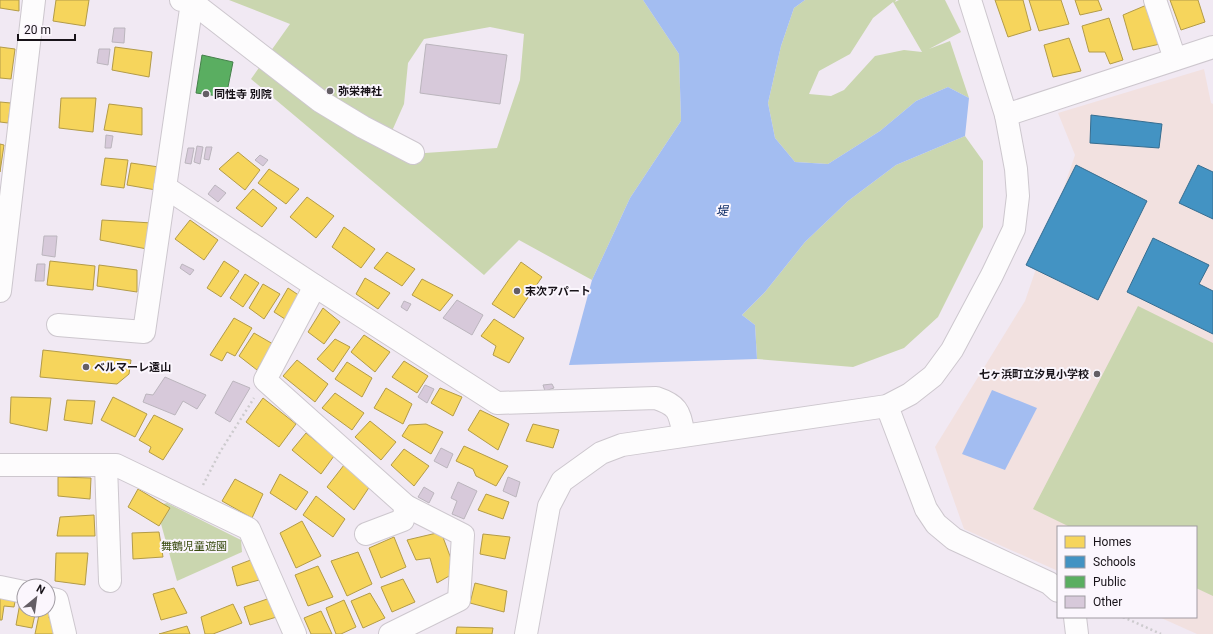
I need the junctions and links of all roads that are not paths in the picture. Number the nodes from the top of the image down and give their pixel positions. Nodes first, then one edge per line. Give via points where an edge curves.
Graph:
1 (34, 0) edge
2 (970, 0) edge
3 (1155, 0) edge
4 (187, 1) edge
5 (1213, 47) edge
6 (1175, 59) junction
7 (1006, 115) junction
8 (413, 153) dead end
9 (165, 187) junction
10 (315, 286) junction
11 (0, 291) edge
12 (58, 325) dead end
13 (887, 406) junction
14 (684, 435) junction
15 (0, 465) edge
16 (106, 465) junction
17 (406, 506) junction
18 (366, 534) dead end
19 (110, 581) dead end
20 (0, 587) edge
21 (16, 590) edge
22 (1057, 590) edge
23 (56, 600) edge
24 (1075, 618) edge
25 (65, 634) edge
26 (295, 634) edge
27 (390, 634) edge
28 (526, 634) edge
29 (1077, 634) edge

1 - 11 street
2 - 7 street
3 - 6 street
4 - 8 street via 320,101
4 - 9 street
5 - 6 street
6 - 7 street
7 - 13 street via 1018,196 1014,229 952,350 933,376 910,394
9 - 10 street
9 - 12 street via 144,332
10 - 14 street via 497,403 656,398 668,402 678,411
10 - 17 street via 265,380
13 - 14 street
13 - 22 street via 926,509 936,524 954,539 1049,583
14 - 28 street via 622,445 601,453 562,481 549,506
15 - 16 street
16 - 19 street
16 - 26 street via 116,465 249,529
17 - 18 street via 402,520
17 - 27 street via 463,535 459,600
20 - 21 street
23 - 25 street
24 - 29 street

